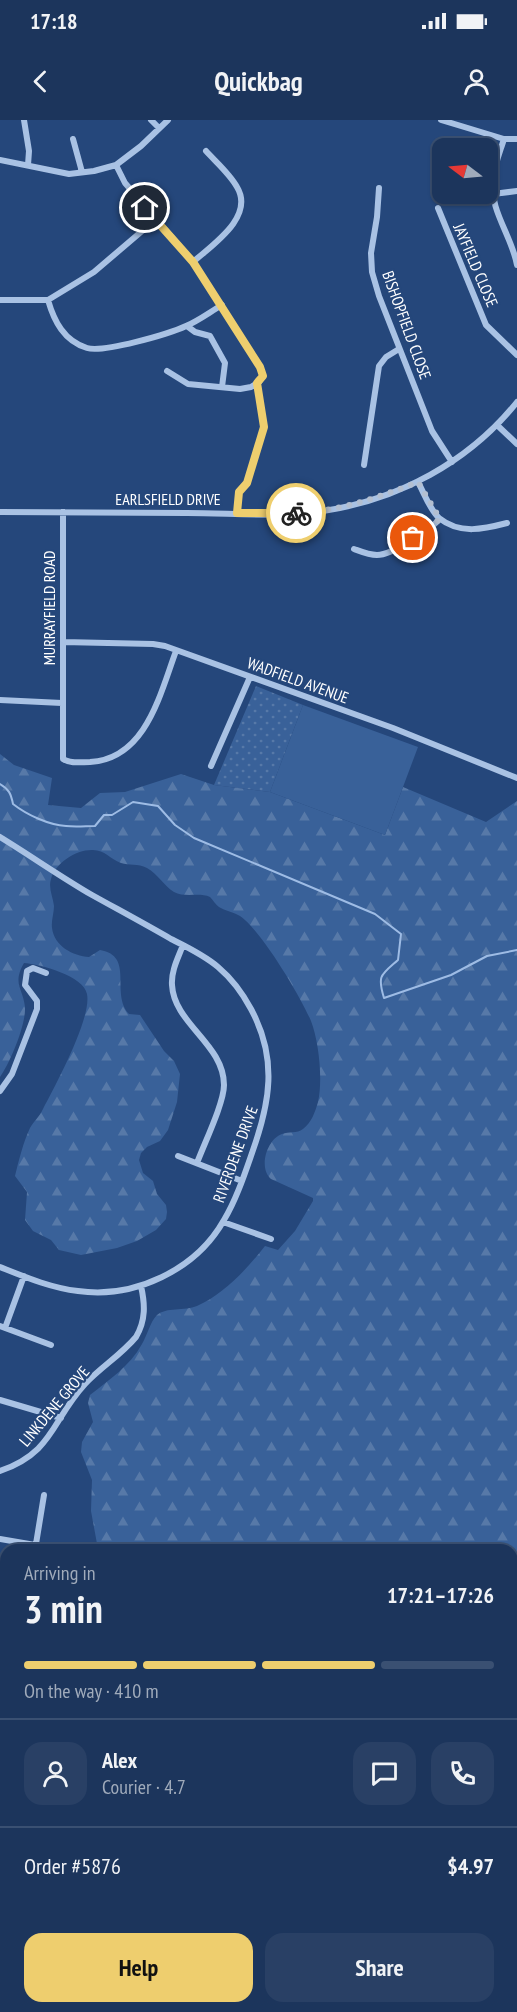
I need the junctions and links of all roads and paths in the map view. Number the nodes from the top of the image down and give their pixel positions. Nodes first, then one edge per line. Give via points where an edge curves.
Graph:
1 (24, 120) edge
2 (151, 120) edge
3 (168, 120) edge
4 (441, 120) edge
5 (159, 128) junction
6 (73, 139) dead end
7 (504, 139) junction
8 (517, 140) edge
9 (206, 151) dead end
10 (0, 160) edge
11 (498, 161) edge
12 (28, 165) junction
13 (116, 165) junction
14 (82, 172) junction
15 (379, 188) dead end
16 (517, 191) edge
17 (498, 193) edge
18 (496, 204) edge
19 (438, 208) dead end
20 (155, 220) junction
21 (193, 262) junction
22 (517, 264) edge
23 (0, 300) edge
24 (48, 300) junction
25 (222, 305) junction
26 (188, 326) junction
27 (399, 349) junction
28 (517, 355) edge
29 (167, 371) dead end
30 (257, 383) junction
31 (222, 387) junction
32 (517, 402) edge
33 (497, 425) junction
34 (517, 444) edge
35 (452, 462) junction
36 (364, 465) dead end
37 (418, 482) junction
38 (0, 512) edge
39 (63, 512) junction
40 (237, 513) junction
41 (440, 519) junction
42 (507, 523) dead end
43 (354, 549) dead end
44 (63, 642) junction
45 (176, 651) junction
46 (250, 677) junction
47 (0, 700) edge
48 (62, 703) junction
49 (212, 766) dead end
50 (517, 778) edge
51 (0, 837) edge
52 (183, 945) junction
53 (46, 973) dead end
54 (0, 1091) edge
55 (178, 1156) dead end
56 (197, 1163) junction
57 (242, 1181) junction
58 (224, 1222) junction
59 (272, 1239) dead end
60 (0, 1267) edge
61 (24, 1276) junction
62 (141, 1286) junction
63 (3, 1327) edge
64 (51, 1345) dead end
65 (0, 1400) edge
66 (62, 1418) junction
67 (0, 1471) edge
68 (44, 1495) dead end
69 (0, 1539) edge
70 (22, 1544) edge
71 (36, 1544) edge

1 - 12 street
2 - 5 street
3 - 5 street
4 - 7 street
5 - 13 street
6 - 14 street
7 - 8 street
7 - 11 street
9 - 21 street via 237,187 240,209 236,221
10 - 12 street
12 - 14 street via 69,174
13 - 14 street
13 - 20 street via 125,183
15 - 27 street, BISHOPFIELD CLOSE via 372,272
16 - 17 street
18 - 22 street
19 - 28 street, JAYFIELD CLOSE via 486,325
20 - 21 street
20 - 24 street via 94,272
21 - 25 street
23 - 24 street
24 - 26 street via 62,331 86,348 107,349
25 - 26 street
25 - 30 street via 260,367 263,376
26 - 31 street via 210,336 225,363
27 - 35 street, BISHOPFIELD CLOSE via 432,431
27 - 36 street via 379,366
29 - 31 street via 188,384
30 - 31 street via 240,389
30 - 40 street via 264,427 247,483 239,492
32 - 33 street, EARLSFIELD DRIVE
33 - 34 street
33 - 35 street, EARLSFIELD DRIVE
35 - 37 street, EARLSFIELD DRIVE
37 - 40 street, EARLSFIELD DRIVE via 377,499 322,511
37 - 41 street
38 - 39 street, EARLSFIELD DRIVE
39 - 40 street, EARLSFIELD DRIVE
39 - 44 street, MURRAYFIELD ROAD
41 - 42 street via 468,530
41 - 43 street via 384,554
44 - 45 street, WADFIELD AVENUE via 153,644
44 - 48 street, MURRAYFIELD ROAD
45 - 46 street, WADFIELD AVENUE
45 - 48 street, MURRAYFIELD ROAD via 152,714 140,735 124,751 99,761 64,761
46 - 49 street
46 - 50 street, WADFIELD AVENUE
47 - 48 street
51 - 52 street, RIVERDENE DRIVE
52 - 56 street via 173,971 173,996 217,1058 225,1086
52 - 57 street, RIVERDENE DRIVE via 219,967 235,984 251,1009 266,1052 269,1088 265,1114
53 - 54 street via 33,968 27,971 26,985 37,1001 37,1009 12,1074
55 - 56 street
56 - 57 street
57 - 58 street, RIVERDENE DRIVE
58 - 59 street
58 - 62 street, RIVERDENE DRIVE via 194,1256 171,1273
60 - 61 street, RIVERDENE DRIVE
61 - 62 street, RIVERDENE DRIVE via 85,1292
61 - 63 street
62 - 66 street, LINKDENE GROVE via 145,1307 141,1329 75,1395
63 - 64 street
65 - 66 street
66 - 67 street, LINKDENE GROVE via 34,1454
68 - 71 street
69 - 70 street

